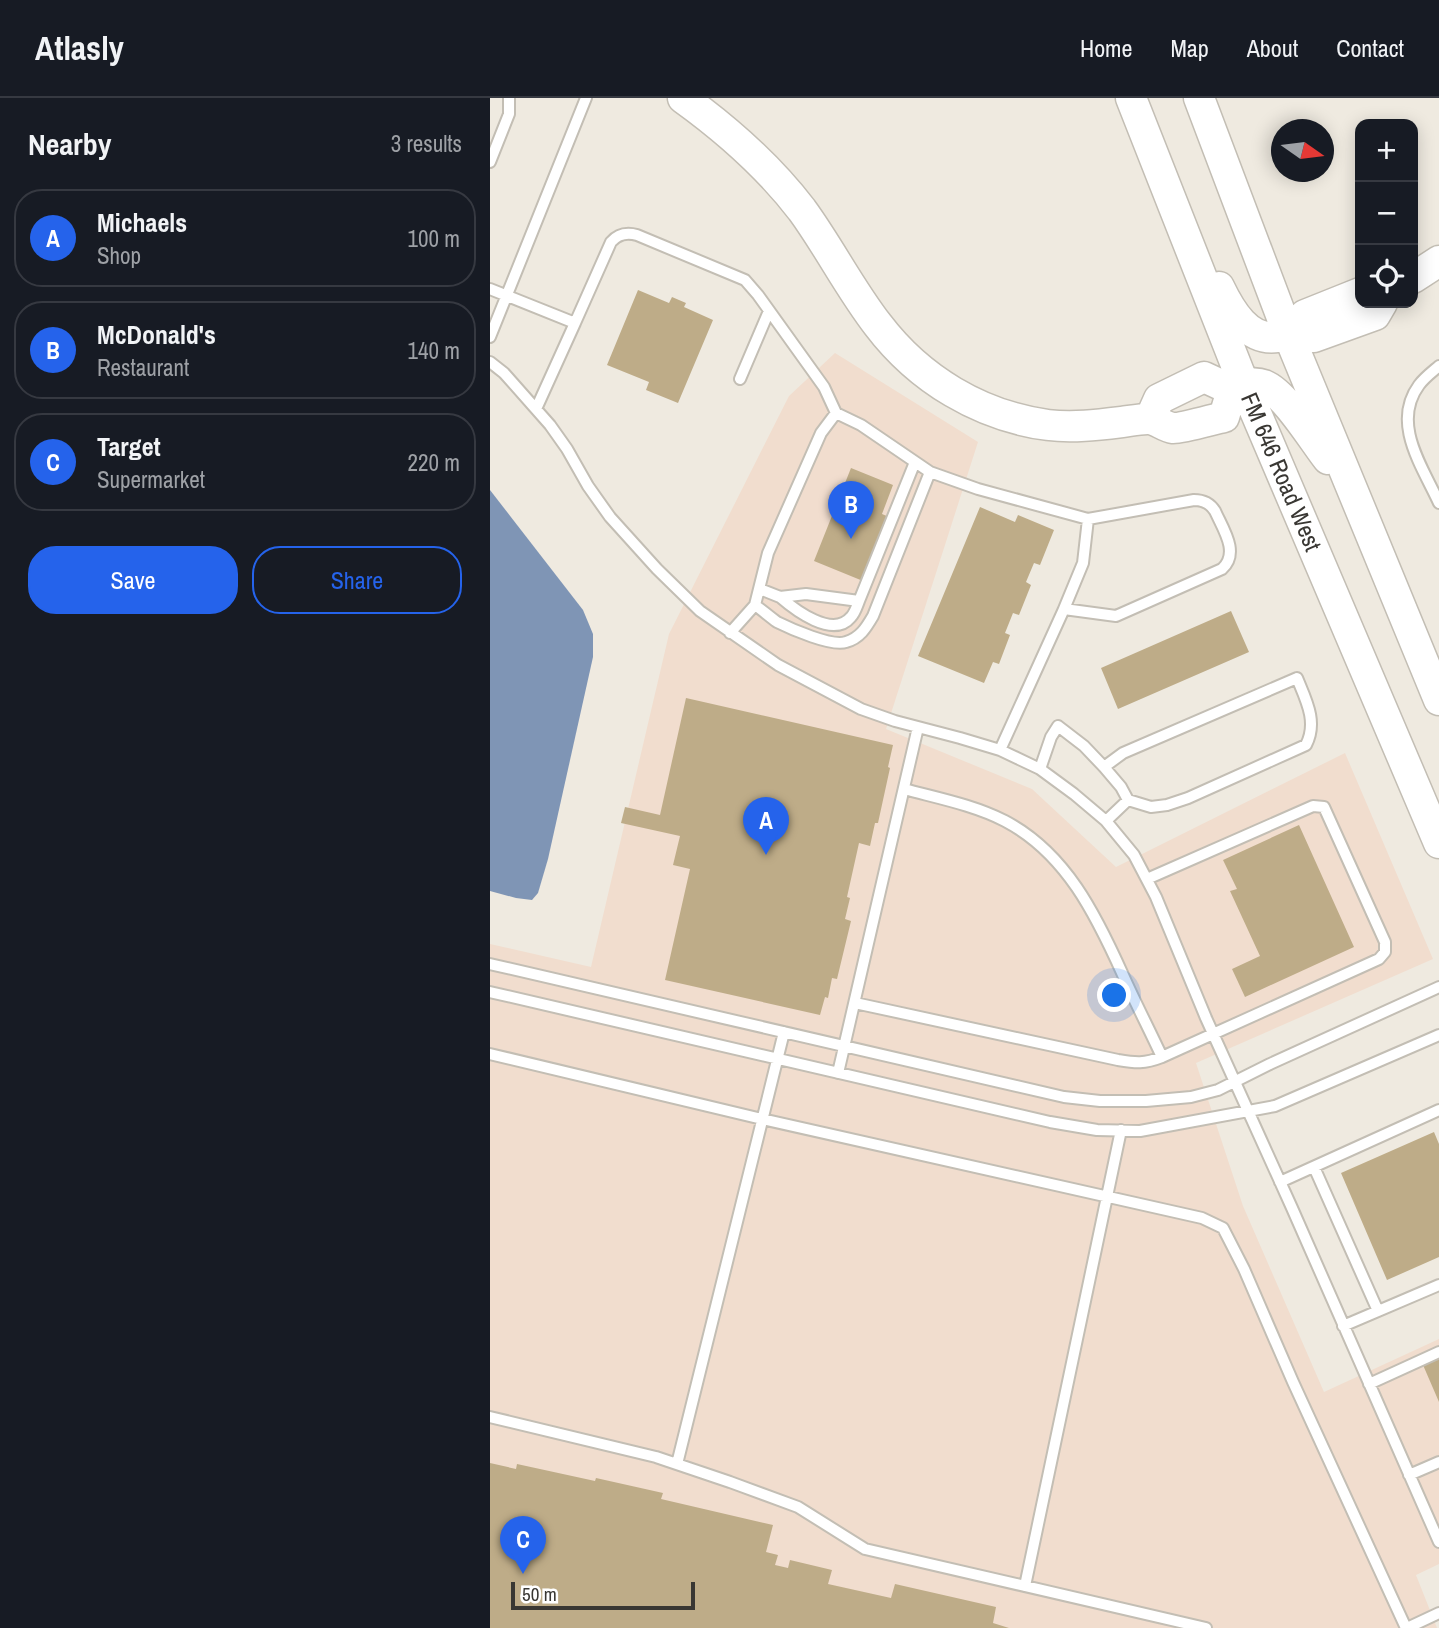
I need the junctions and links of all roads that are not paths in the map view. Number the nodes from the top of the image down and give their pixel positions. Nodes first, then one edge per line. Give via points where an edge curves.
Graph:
1 (509, 98) edge
2 (586, 98) edge
3 (682, 98) edge
4 (1131, 98) edge
5 (1199, 98) edge
6 (490, 163) edge
7 (1184, 234) junction
8 (1439, 261) edge
9 (1418, 275) edge
10 (490, 289) edge
11 (1355, 295) edge
12 (507, 296) junction
13 (1379, 308) edge
14 (769, 311) junction
15 (575, 323) junction
16 (1292, 334) junction
17 (490, 337) edge
18 (490, 362) edge
19 (1437, 371) edge
20 (740, 379) dead end
21 (1238, 387) junction
22 (536, 409) junction
23 (836, 413) junction
24 (915, 462) junction
25 (1344, 470) junction
26 (930, 472) junction
27 (1439, 503) edge
28 (1088, 519) junction
29 (760, 589) junction
30 (780, 597) junction
31 (859, 601) junction
32 (755, 605) junction
33 (1064, 609) junction
34 (730, 633) junction
35 (1439, 700) edge
36 (918, 727) junction
37 (1000, 750) junction
38 (1104, 767) junction
39 (1040, 769) junction
40 (904, 789) junction
41 (1128, 800) junction
42 (1106, 821) junction
43 (1439, 843) edge
44 (1147, 879) junction
45 (490, 964) edge
46 (1439, 987) edge
47 (490, 992) edge
48 (855, 1003) junction
49 (784, 1032) junction
50 (1213, 1033) junction
51 (1439, 1035) edge
52 (845, 1046) junction
53 (490, 1054) edge
54 (1162, 1057) junction
55 (777, 1059) junction
56 (838, 1073) junction
57 (1235, 1081) junction
58 (1439, 1110) edge
59 (1248, 1111) junction
60 (762, 1119) junction
61 (1121, 1130) junction
62 (1314, 1167) junction
63 (1280, 1182) junction
64 (1107, 1197) junction
65 (1439, 1285) edge
66 (1378, 1311) junction
67 (1343, 1326) junction
68 (1439, 1352) edge
69 (1368, 1384) junction
70 (490, 1417) edge
71 (1439, 1462) edge
72 (677, 1464) junction
73 (1409, 1475) junction
74 (1438, 1537) edge
75 (1025, 1586) junction
76 (1439, 1613) edge
77 (1206, 1628) edge
78 (1406, 1628) edge

1 - 6 lane via 509,114
2 - 12 lane
3 - 21 main road via 767,170 801,209 885,334 914,364 985,408 1048,425 1150,419 1173,428 1224,417
4 - 7 main road, FM 646 Road West
5 - 16 main road
7 - 16 main road via 1201,250 1237,318 1253,333 1270,338
7 - 21 main road, FM 646 Road West
8 - 9 main road
10 - 12 lane
11 - 16 main road via 1305,315
12 - 15 lane
12 - 17 lane
13 - 16 main road via 1375,315 1314,337
14 - 15 lane via 745,280 625,234 611,242
14 - 20 lane
14 - 23 lane via 824,387
15 - 22 lane
16 - 25 main road
18 - 22 lane
19 - 27 lane via 1419,383 1408,403 1407,427
21 - 25 main road via 1255,383 1280,396 1331,463
21 - 43 main road, FM 646 Road West
22 - 34 lane via 610,517 657,569
23 - 24 lane
23 - 29 lane via 821,433 768,553
24 - 26 lane
24 - 31 lane
25 - 35 main road
26 - 28 lane
26 - 32 lane via 873,616 859,636 840,643 824,641 776,621
28 - 33 lane via 1083,564
28 - 33 lane via 1204,502 1215,511 1231,548 1230,560 1217,572 1116,616
29 - 30 lane
29 - 32 lane
30 - 31 lane via 806,594
30 - 31 lane via 800,614 832,624 852,616
32 - 34 lane
33 - 37 lane
34 - 36 lane via 824,691 861,709
36 - 37 lane
36 - 40 lane
37 - 39 lane
38 - 39 lane via 1058,726
38 - 41 lane
38 - 41 lane via 1123,753 1297,678 1310,709 1312,725 1306,745 1178,801 1151,807
39 - 42 lane
40 - 48 lane
40 - 54 lane via 1004,820 1048,852 1089,906
41 - 42 lane
42 - 44 lane
44 - 50 lane
44 - 50 lane via 1313,806 1324,807 1385,942 1379,959
45 - 49 lane
46 - 57 lane
47 - 55 lane
48 - 52 lane
48 - 54 lane via 1136,1063
49 - 52 lane
49 - 55 lane
50 - 54 lane
50 - 57 lane
51 - 59 lane via 1275,1106
52 - 56 lane
52 - 57 lane via 1100,1101 1191,1097
53 - 60 lane
55 - 56 lane
55 - 60 lane
56 - 61 lane via 1050,1122
57 - 59 lane
58 - 62 lane
59 - 61 lane via 1140,1131
59 - 63 lane
60 - 64 lane
60 - 72 lane
61 - 64 lane
62 - 63 lane
62 - 66 lane
63 - 67 lane
64 - 75 lane
64 - 78 lane via 1202,1218 1223,1228
65 - 66 lane
66 - 67 lane
67 - 69 lane
68 - 69 lane
69 - 73 lane
70 - 72 lane
71 - 73 lane
72 - 75 lane via 798,1507 865,1549
73 - 74 lane
75 - 77 lane
76 - 78 lane

